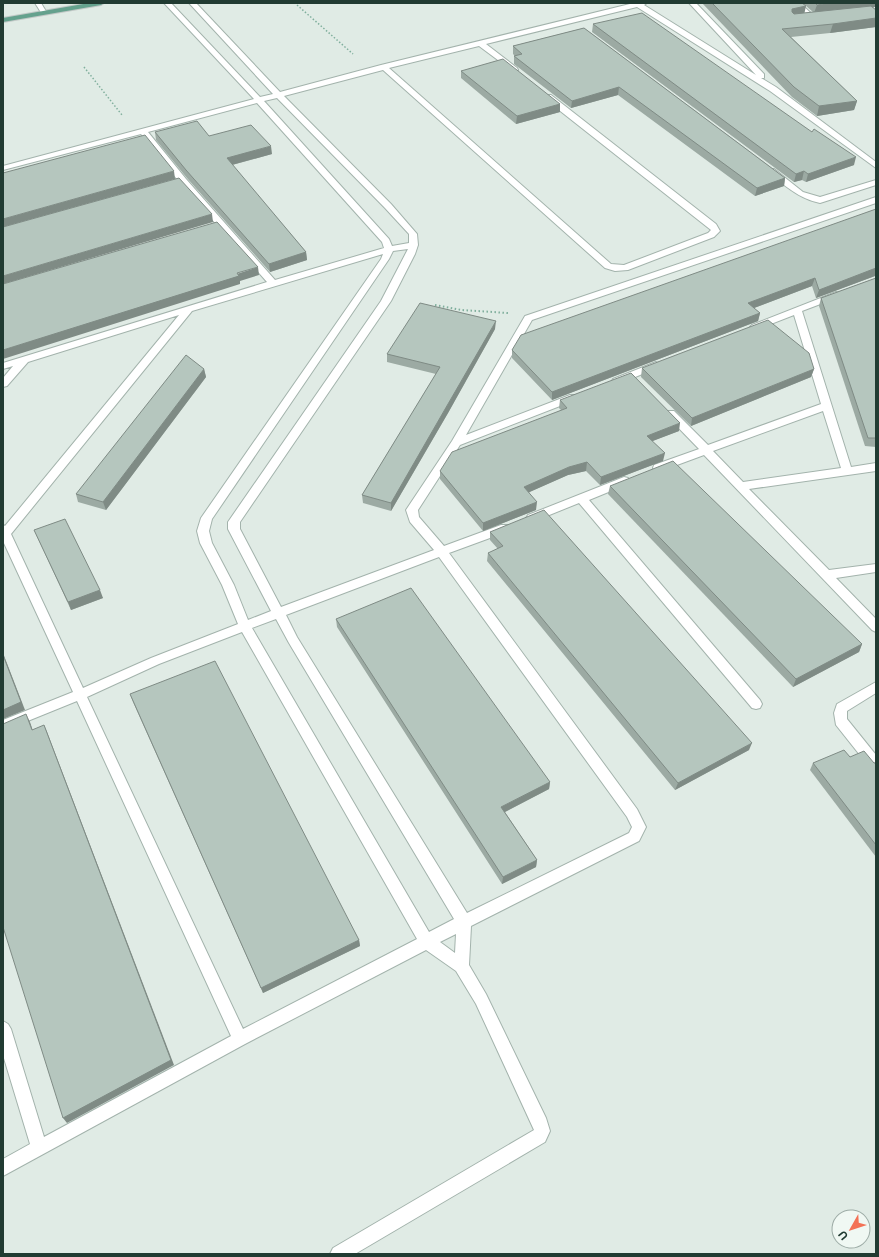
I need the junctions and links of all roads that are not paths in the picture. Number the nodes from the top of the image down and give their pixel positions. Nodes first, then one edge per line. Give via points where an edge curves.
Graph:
1 (38, 3) edge
2 (101, 3) edge
3 (167, 3) edge
4 (192, 3) edge
5 (692, 3) edge
6 (796, 3) edge
7 (640, 4) edge
8 (44, 13) junction
9 (799, 19) edge
10 (3, 20) edge
11 (481, 44) junction
12 (384, 67) junction
13 (518, 74) edge
14 (773, 89) junction
15 (543, 93) edge
16 (280, 95) junction
17 (259, 101) junction
18 (143, 131) junction
19 (876, 166) edge
20 (766, 167) edge
21 (3, 168) edge
22 (876, 182) edge
23 (876, 200) edge
24 (414, 244) junction
25 (389, 249) junction
26 (273, 283) junction
27 (847, 291) edge
28 (189, 309) junction
29 (797, 310) junction
30 (747, 330) edge
31 (24, 360) junction
32 (668, 361) edge
33 (3, 366) edge
34 (610, 383) edge
35 (3, 384) edge
36 (580, 395) edge
37 (662, 405) edge
38 (826, 406) junction
39 (456, 443) junction
40 (706, 450) junction
41 (876, 467) edge
42 (847, 471) junction
43 (647, 473) edge
44 (632, 478) edge
45 (741, 486) junction
46 (581, 498) junction
47 (4, 531) edge
48 (442, 552) junction
49 (876, 568) edge
50 (827, 575) junction
51 (278, 613) junction
52 (245, 626) junction
53 (876, 627) edge
54 (876, 686) edge
55 (79, 695) junction
56 (756, 704) dead end
57 (3, 726) edge
58 (876, 765) edge
59 (464, 922) junction
60 (427, 942) junction
61 (464, 973) junction
62 (3, 1029) edge
63 (240, 1038) junction
64 (39, 1148) junction
65 (3, 1168) edge
66 (339, 1254) edge

1 - 8 street
2 - 8 main road
3 - 17 street
4 - 16 street
5 - 14 street
6 - 9 street via 815,17
7 - 11 street via 574,23
7 - 14 street
8 - 10 main road
11 - 12 street
11 - 13 street
12 - 15 street via 608,266 625,268 711,236 716,231 713,226
12 - 16 street
14 - 19 street
16 - 17 street
16 - 24 street via 413,234
17 - 18 street
17 - 25 street via 386,241
18 - 21 street
18 - 26 street via 179,182
20 - 22 street via 804,196 815,200
23 - 39 street via 528,318
24 - 25 street
24 - 51 street via 386,301 234,522 234,529
25 - 26 street
25 - 52 street via 207,518 203,531 206,543 228,585
26 - 28 street
27 - 29 street
28 - 31 street
28 - 47 street
29 - 30 street
29 - 38 street
31 - 33 street
31 - 35 street
32 - 34 street via 635,378
36 - 39 street
37 - 40 street
38 - 40 street
38 - 42 street
39 - 48 street via 412,510 414,519
40 - 43 street
40 - 45 street
41 - 42 street
42 - 45 street
44 - 46 street
45 - 50 street
46 - 48 street
46 - 56 street
47 - 55 street
48 - 51 street
48 - 59 street via 632,813 639,827 634,837
49 - 50 street
50 - 53 street
51 - 52 street
51 - 59 street
52 - 55 street
52 - 60 street
54 - 58 street via 841,708 840,713 841,721
55 - 57 street
55 - 63 street
59 - 60 street
59 - 61 street
60 - 61 street
60 - 63 street
61 - 66 street via 481,999 542,1132
62 - 64 street
63 - 64 street
64 - 65 street

